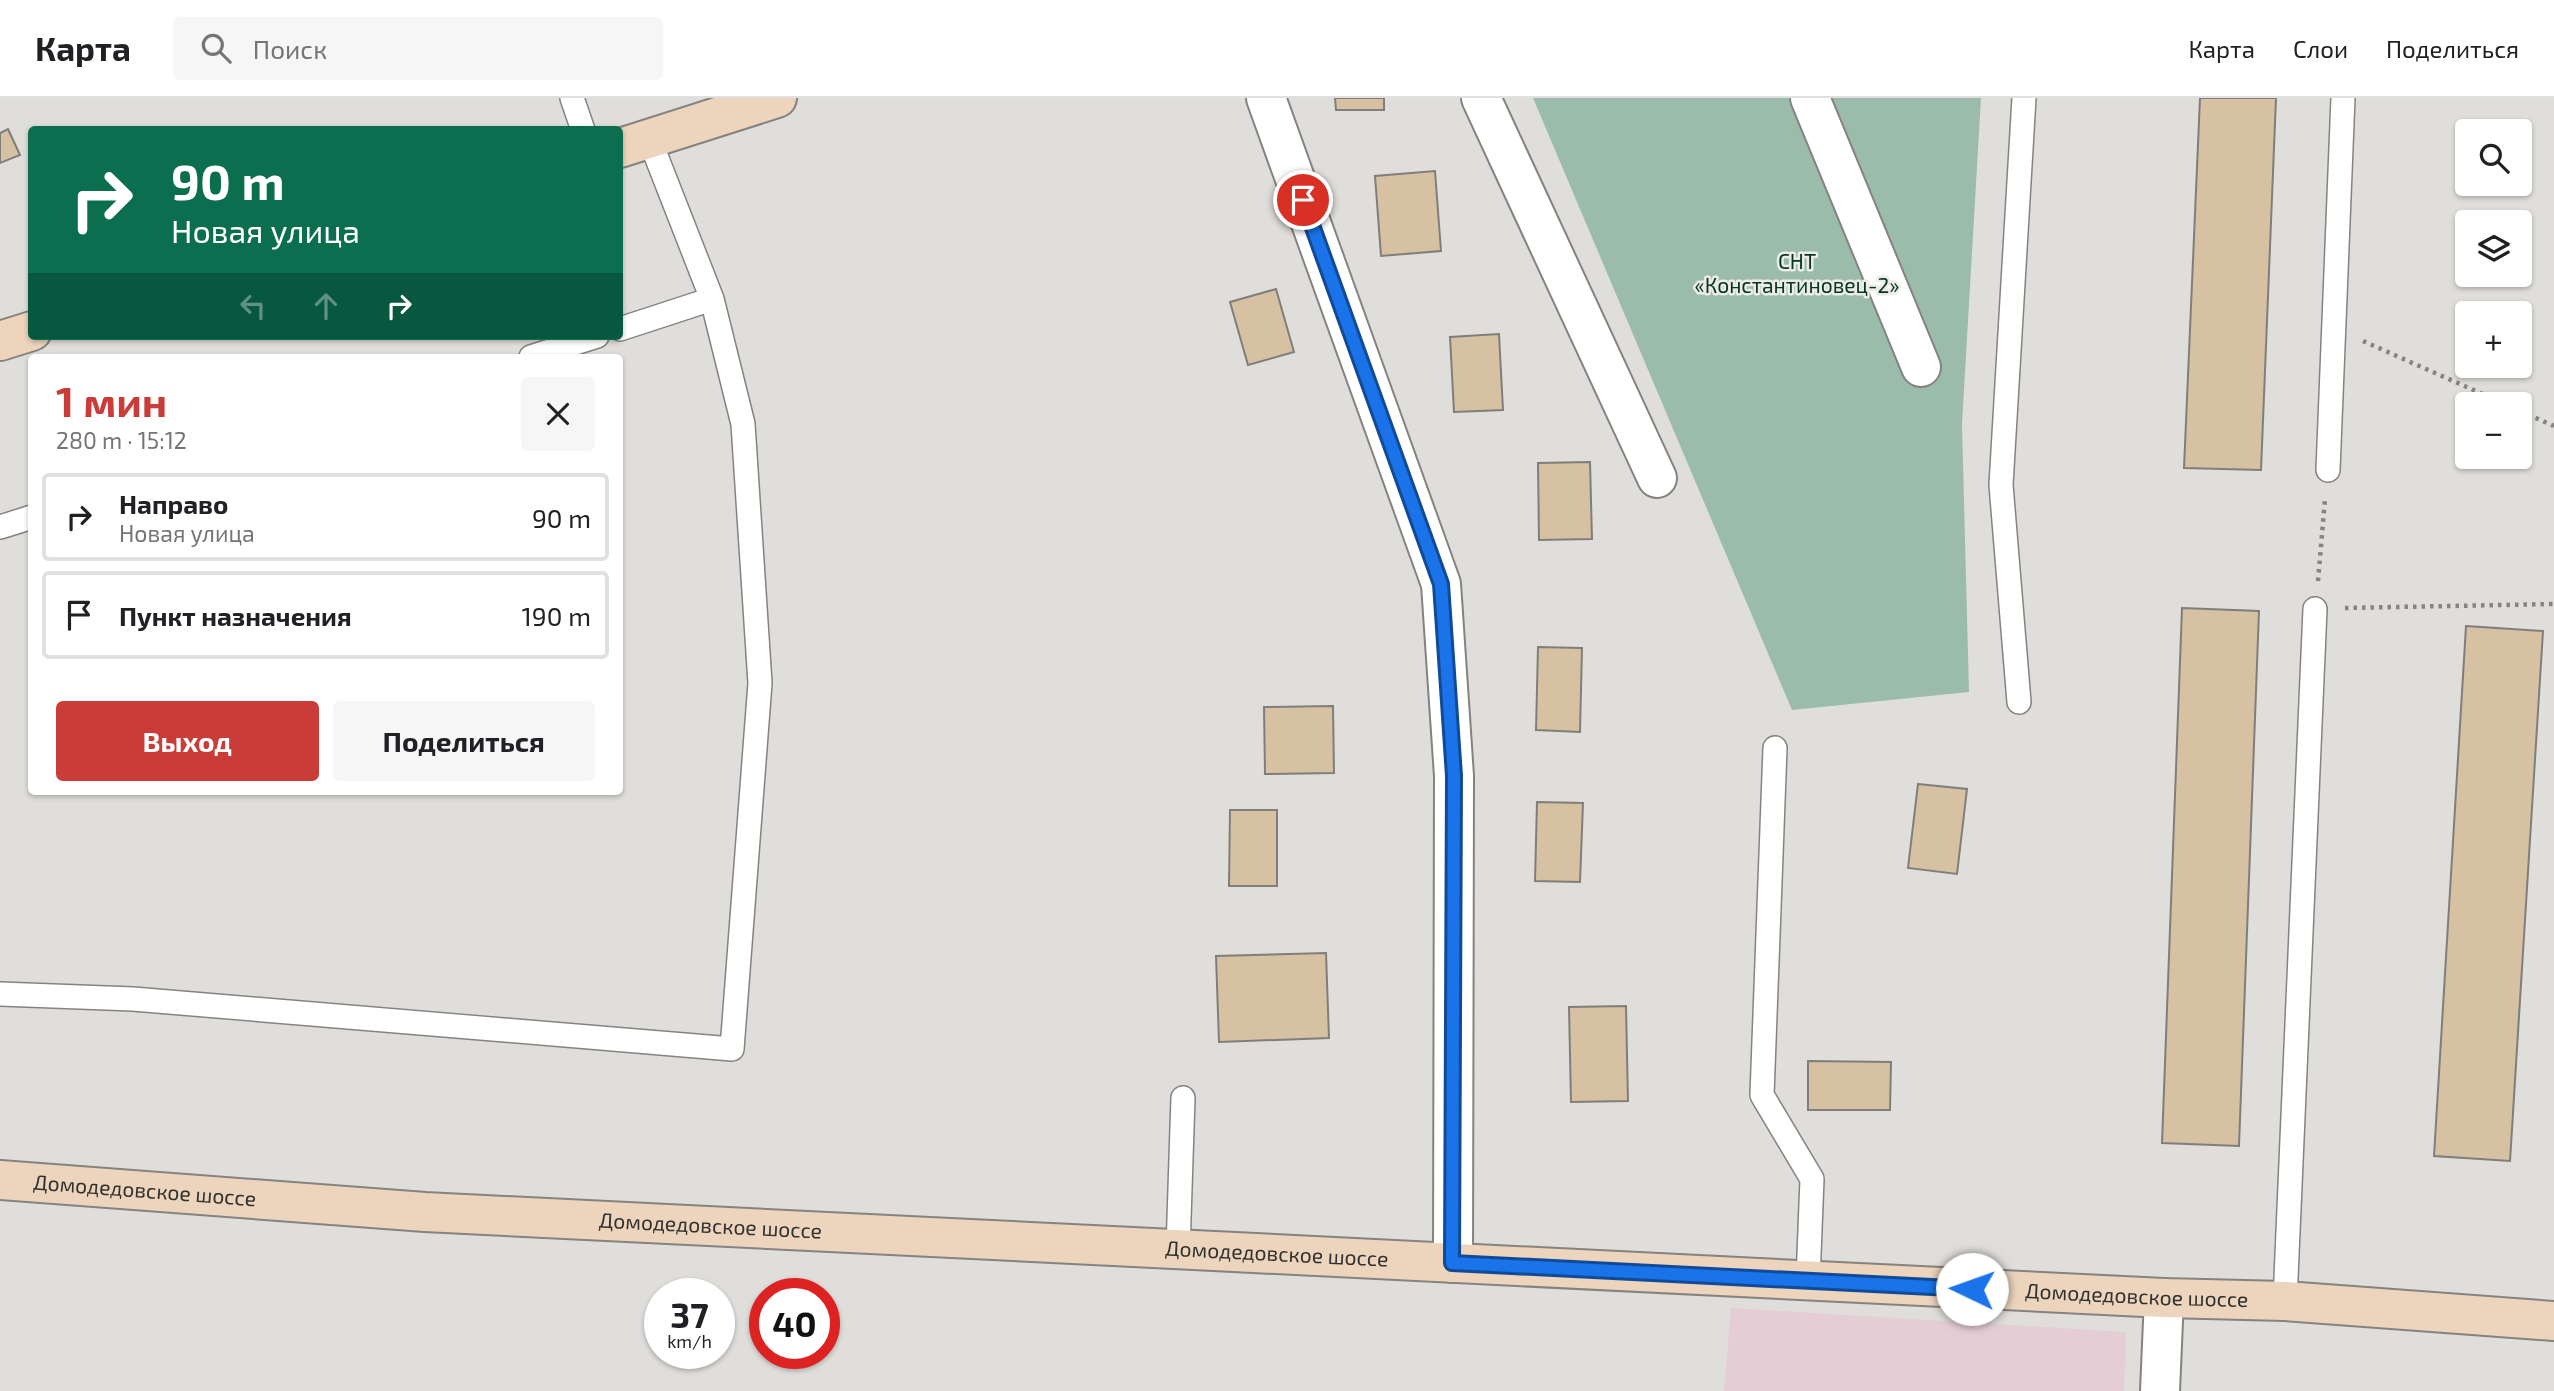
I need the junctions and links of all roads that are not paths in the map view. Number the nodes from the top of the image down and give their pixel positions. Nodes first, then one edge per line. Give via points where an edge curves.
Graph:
1 (572, 98) edge
2 (777, 98) edge
3 (1266, 98) edge
4 (1482, 98) edge
5 (1810, 98) edge
6 (2024, 98) edge
7 (2343, 98) edge
8 (582, 126) edge
9 (634, 143) edge
10 (712, 299) junction
11 (623, 328) edge
12 (28, 332) edge
13 (584, 340) edge
14 (0, 341) edge
15 (540, 354) edge
16 (1922, 367) dead end
17 (2328, 470) road end
18 (1657, 478) dead end
19 (28, 518) edge
20 (0, 527) edge
21 (2315, 609) road end
22 (2020, 702) dead end
23 (1775, 748) dead end
24 (0, 994) edge
25 (1183, 1098) dead end
26 (0, 1180) edge
27 (1178, 1249) junction
28 (1452, 1263) junction
29 (1808, 1280) junction
30 (2164, 1298) junction
31 (2285, 1301) junction
32 (2554, 1321) edge
33 (2160, 1391) edge

1 - 8 lane
2 - 9 street
3 - 28 street via 1441,584 1454,776
4 - 18 street
5 - 16 street
6 - 22 lane via 2001,485
7 - 17 lane
9 - 10 lane
10 - 11 lane
10 - 24 lane via 743,424 760,683 732,1049 133,999
12 - 14 street
13 - 15 lane
19 - 20 lane
21 - 31 lane
23 - 29 lane via 1762,1095 1812,1179
25 - 27 lane
26 - 27 street, Домодедовское шоссе via 425,1212
27 - 28 street, Домодедовское шоссе
28 - 29 street, Домодедовское шоссе
29 - 30 street, Домодедовское шоссе
30 - 31 street, Домодедовское шоссе
30 - 33 street
31 - 32 street, Домодедовское шоссе

